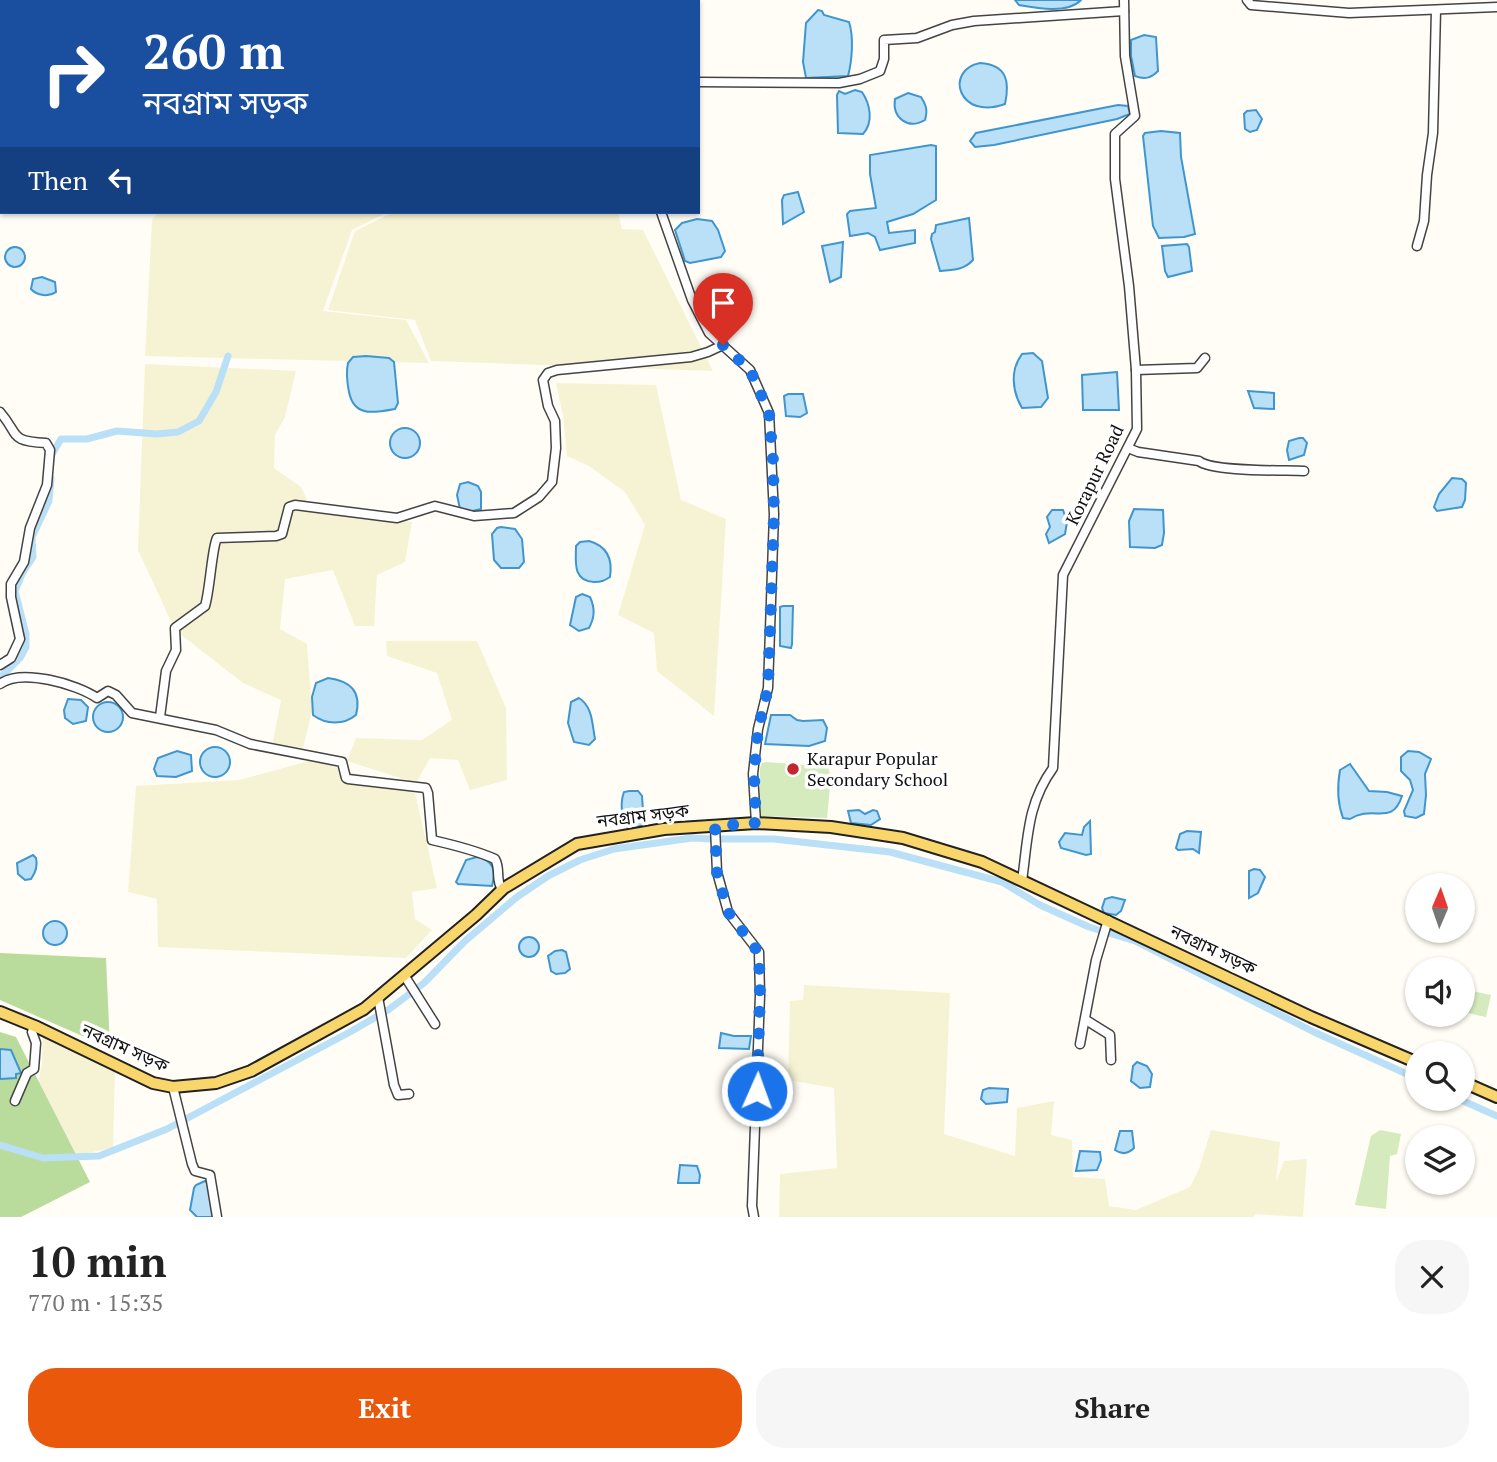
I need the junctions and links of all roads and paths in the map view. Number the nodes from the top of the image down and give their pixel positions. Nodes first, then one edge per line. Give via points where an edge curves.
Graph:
1 (1124, 0) edge
2 (1247, 0) edge
3 (1497, 7) edge
4 (1436, 10) junction
5 (1124, 11) junction
6 (700, 82) edge
7 (662, 214) edge
8 (1417, 246) dead end
9 (723, 345) junction
10 (1205, 358) dead end
11 (1136, 370) junction
12 (0, 412) edge
13 (1128, 448) junction
14 (1304, 471) dead end
15 (0, 665) edge
16 (0, 684) edge
17 (160, 718) junction
18 (756, 823) junction
19 (715, 826) junction
20 (1022, 881) junction
21 (502, 889) junction
22 (1108, 920) junction
23 (407, 980) junction
24 (377, 997) junction
25 (0, 1012) edge
26 (1086, 1020) junction
27 (435, 1024) dead end
28 (34, 1025) junction
29 (1080, 1044) dead end
30 (1405, 1057) edge
31 (1111, 1060) dead end
32 (173, 1087) junction
33 (1475, 1087) edge
34 (409, 1094) dead end
35 (1497, 1097) edge
36 (15, 1101) dead end
37 (217, 1217) edge
38 (754, 1217) edge

1 - 5 street, Korapur Road
2 - 4 street via 1251,5 1349,13
3 - 4 street
4 - 8 street via 1433,134
5 - 6 street via 974,21 917,38 884,40 880,71 839,83
5 - 11 street, Korapur Road via 1125,56 1135,116 1115,134 1115,179
7 - 9 street via 692,300 709,333
9 - 17 street via 691,357 548,373 543,380 555,421 552,482 514,513 474,516 435,506 397,518 296,505 289,507 282,534 218,538 205,606 175,628 176,650 166,671
9 - 18 street via 750,370 769,413 773,460 768,688 754,774
10 - 11 street via 1197,368
11 - 13 street, Korapur Road via 1137,429
12 - 15 street via 17,437 46,443 50,450 47,485 30,528 24,562 11,584 20,639 11,658
13 - 14 street via 1199,461 1205,466
13 - 20 street, Korapur Road via 1063,575 1053,768 1032,806
16 - 17 street via 17,676 55,681 97,698 108,691 132,713
17 - 21 street via 216,730 250,744 342,761 348,779 426,788 432,841 460,845 495,859
18 - 19 main road, নবগ্রাম সড়ক
18 - 20 main road, নবগ্রাম সড়ক via 831,827 903,838 982,862
19 - 21 main road, নবগ্রাম সড়ক via 664,829 577,844
19 - 38 street via 717,873 728,912 759,953
20 - 22 main road, নবগ্রাম সড়ক
21 - 23 main road, নবগ্রাম সড়ক
22 - 26 street
22 - 30 main road, নবগ্রাম সড়ক
23 - 24 main road, নবগ্রাম সড়ক
23 - 27 street
24 - 32 main road, নবগ্রাম সড়ক via 364,1009 251,1071 216,1083
24 - 34 street via 394,1085 398,1095
25 - 28 main road, নবগ্রাম সড়ক
26 - 29 street
26 - 31 street via 1110,1035
28 - 32 main road, নবগ্রাম সড়ক via 153,1083
28 - 36 street via 34,1069 27,1073
32 - 37 street via 195,1171 210,1175
33 - 35 main road

